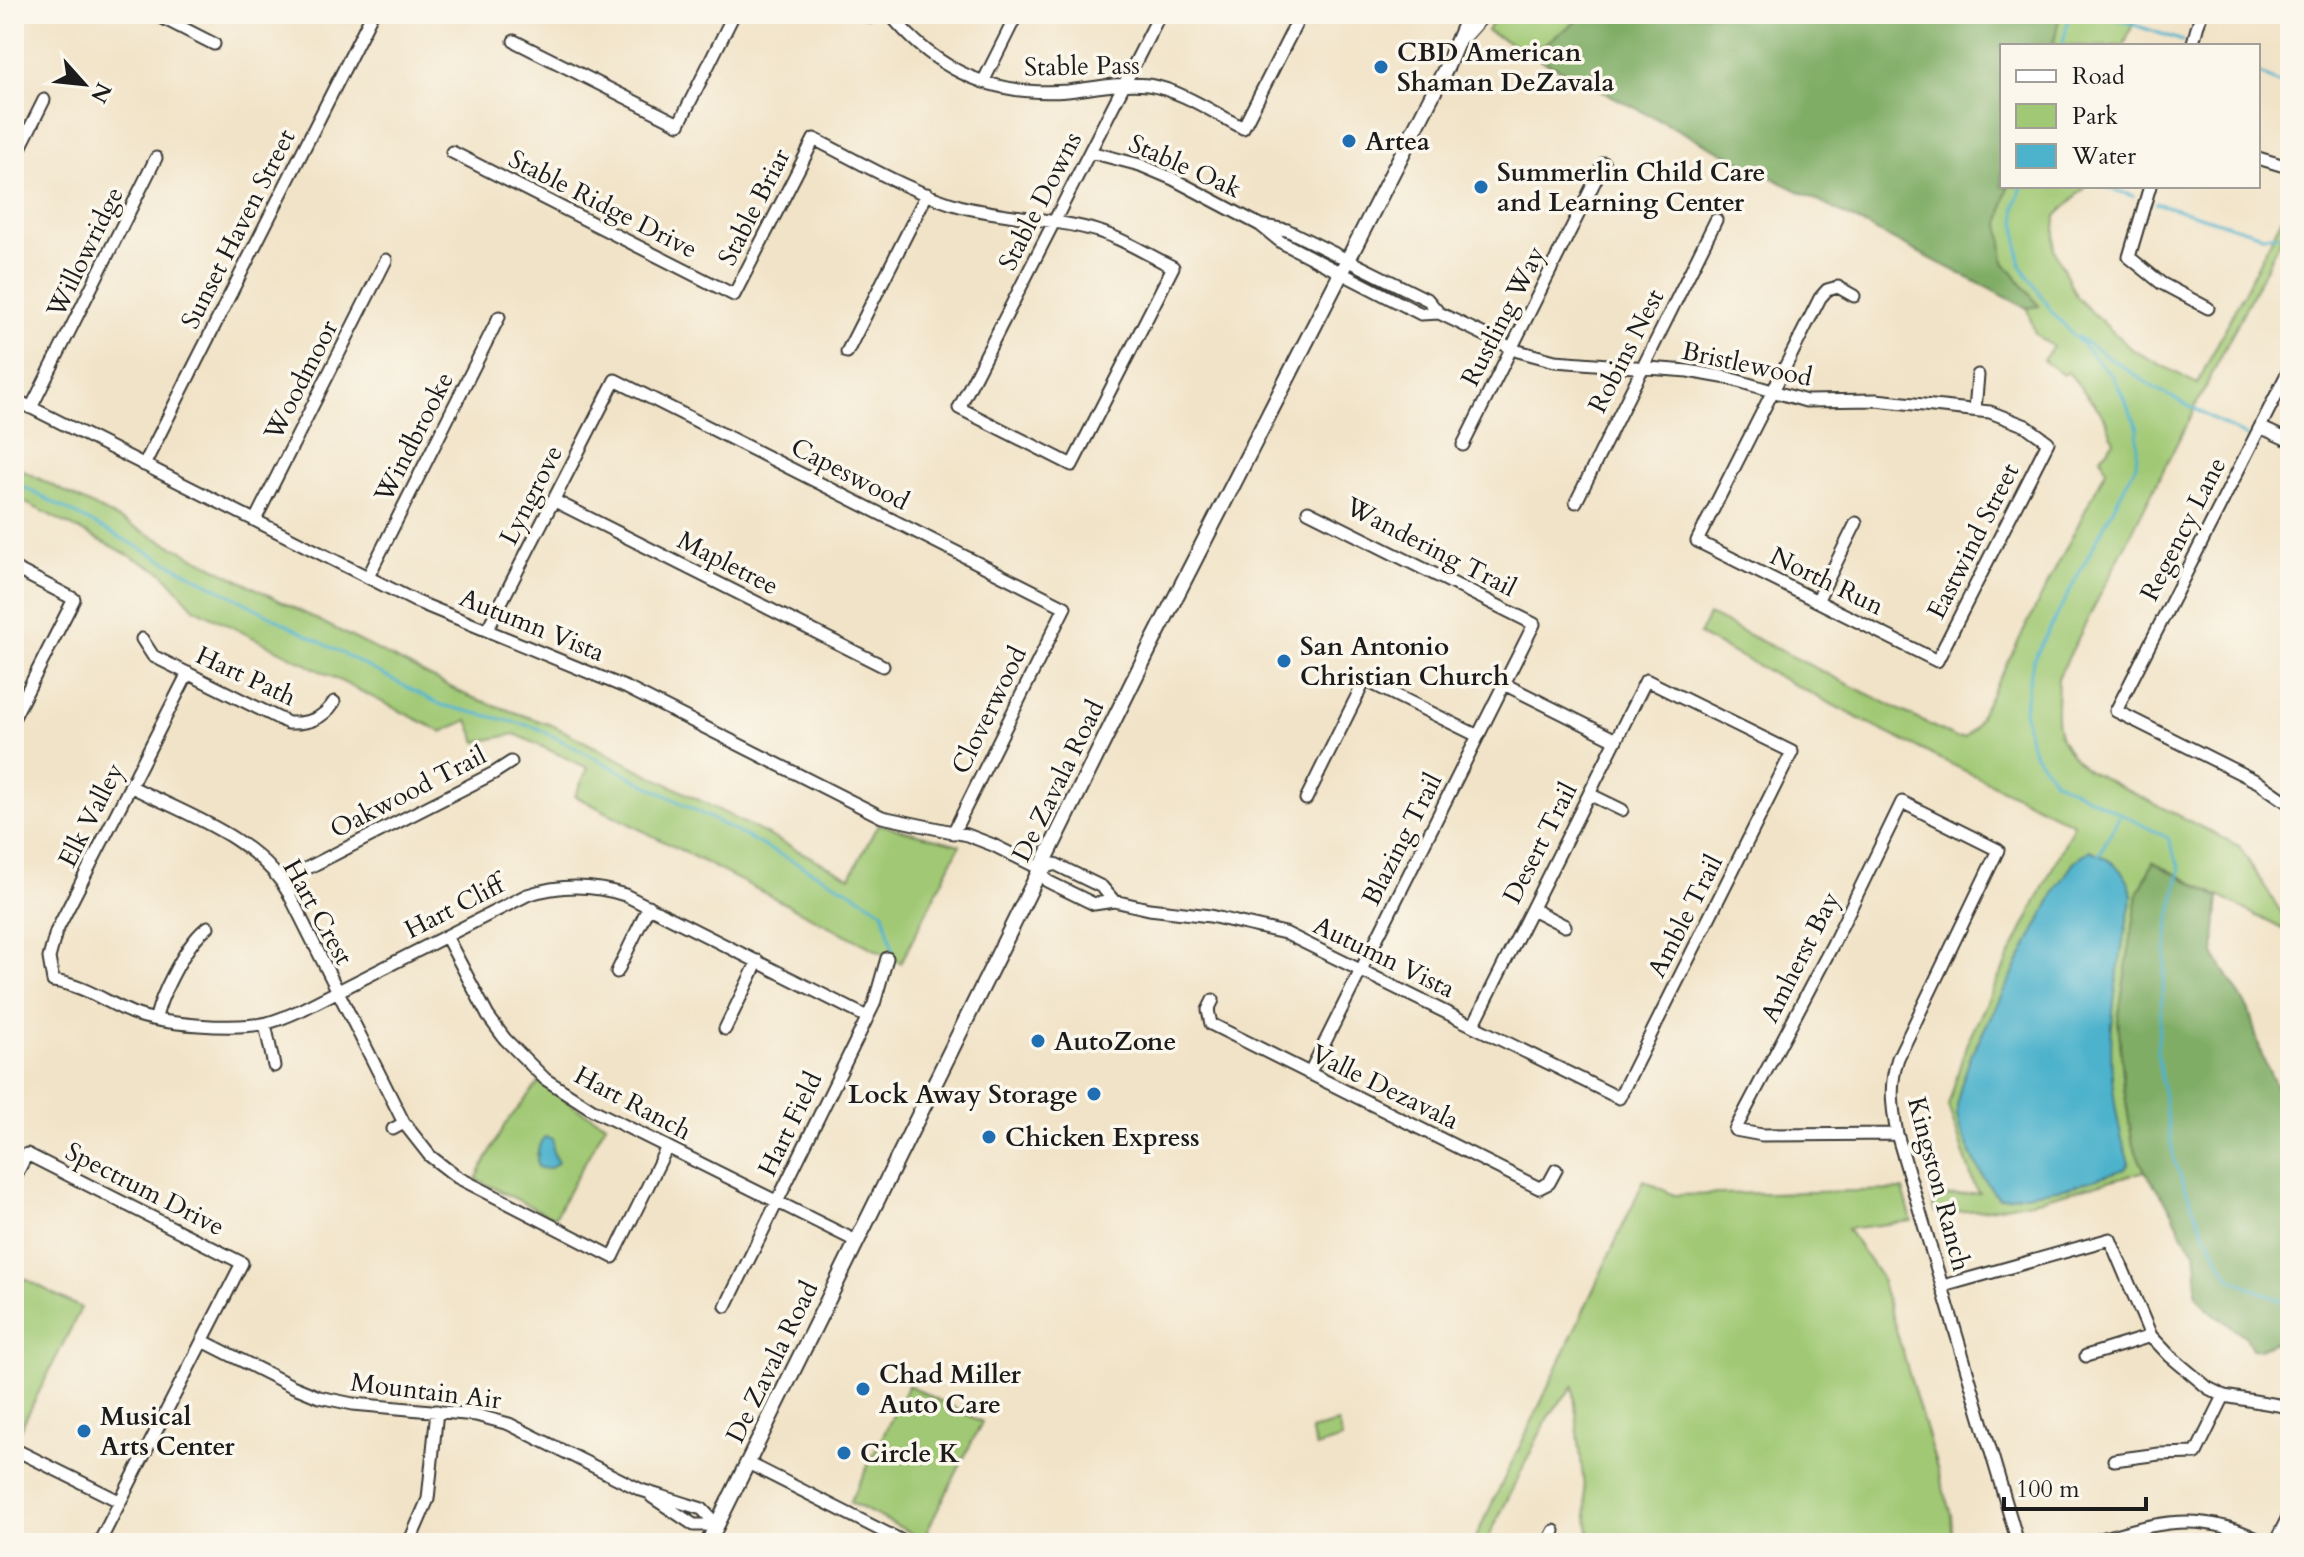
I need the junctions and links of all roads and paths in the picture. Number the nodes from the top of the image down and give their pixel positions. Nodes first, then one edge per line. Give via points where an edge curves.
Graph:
1 (155, 14) edge
2 (372, 14) edge
3 (734, 14) edge
4 (890, 14) edge
5 (1017, 14) edge
6 (1160, 14) edge
7 (1301, 14) edge
8 (1469, 14) edge
9 (1483, 14) edge
10 (2201, 14) edge
11 (514, 41) dead end
12 (1457, 43) junction
13 (214, 44) dead end
14 (2193, 44) edge
15 (983, 82) junction
16 (1124, 85) junction
17 (44, 100) dead end
18 (452, 152) dead end
19 (1090, 152) junction
20 (156, 158) dead end
21 (2260, 159) edge
22 (14, 160) edge
23 (1604, 163) dead end
24 (2281, 165) dead end
25 (2149, 188) edge
26 (927, 194) junction
27 (1716, 220) dead end
28 (1054, 223) junction
29 (1260, 225) junction
30 (1347, 259) junction
31 (386, 260) dead end
32 (1340, 274) junction
33 (734, 295) joint
34 (1854, 296) dead end
35 (2208, 308) dead end
36 (1439, 313) junction
37 (499, 317) dead end
38 (1512, 348) junction
39 (847, 352) dead end
40 (1643, 367) junction
41 (2290, 368) edge
42 (1978, 375) dead end
43 (615, 380) joint
44 (1772, 391) junction
45 (14, 399) edge
46 (31, 408) junction
47 (1975, 410) junction
48 (2260, 427) junction
49 (2290, 441) edge
50 (2048, 442) joint
51 (1463, 445) dead end
52 (144, 465) junction
53 (553, 500) junction
54 (1576, 502) dead end
55 (1308, 511) dead end
56 (255, 520) junction
57 (1856, 523) dead end
58 (14, 568) edge
59 (368, 577) junction
60 (1817, 601) junction
61 (1065, 607) joint
62 (1534, 624) joint
63 (487, 630) junction
64 (142, 639) dead end
65 (1937, 661) joint
66 (883, 666) dead end
67 (188, 673) junction
68 (1504, 684) junction
69 (334, 702) dead end
70 (14, 717) edge
71 (1478, 736) junction
72 (1616, 740) junction
73 (1792, 752) joint
74 (511, 762) dead end
75 (130, 786) junction
76 (1589, 794) junction
77 (1306, 799) dead end
78 (2290, 804) edge
79 (1622, 810) dead end
80 (953, 833) junction
81 (1998, 850) joint
82 (1041, 869) junction
83 (282, 881) junction
84 (1114, 901) junction
85 (649, 906) junction
86 (1532, 909) junction
87 (1565, 926) dead end
88 (208, 927) dead end
89 (446, 936) junction
90 (887, 958) dead end
91 (758, 961) junction
92 (1361, 970) junction
93 (617, 972) dead end
94 (53, 981) joint
95 (337, 992) junction
96 (1213, 1000) dead end
97 (867, 1017) junction
98 (156, 1018) junction
99 (265, 1024) junction
100 (1473, 1026) junction
101 (725, 1029) dead end
102 (274, 1066) dead end
103 (1309, 1074) junction
104 (1619, 1098) joint
105 (1897, 1134) junction
106 (667, 1147) junction
107 (1556, 1170) dead end
108 (14, 1179) edge
109 (776, 1202) junction
110 (858, 1242) junction
111 (1943, 1286) junction
112 (726, 1306) dead end
113 (2151, 1336) junction
114 (203, 1341) junction
115 (2086, 1356) dead end
116 (2224, 1396) junction
117 (2290, 1407) edge
118 (437, 1411) junction
119 (14, 1449) edge
120 (2114, 1460) dead end
121 (748, 1463) junction
122 (119, 1501) junction
123 (2290, 1513) edge
124 (717, 1525) junction
125 (1554, 1531) dead end
126 (99, 1543) edge
127 (409, 1543) edge
128 (708, 1543) edge
129 (906, 1543) edge
130 (1548, 1543) edge
131 (2018, 1543) edge
132 (2088, 1543) edge
133 (2265, 1543) edge
134 (2275, 1543) edge

1 - 13 street
2 - 52 street, Sunset Haven Street
3 - 11 street via 679,124
4 - 15 street, Stable Pass via 929,54
5 - 15 street
6 - 16 street, Stable Downs
7 - 16 street, Stable Pass via 1243,128 1170,91
8 - 12 main road, De Zavala Road
9 - 12 main road, De Zavala Road
10 - 14 street
12 - 30 main road, De Zavala Road
15 - 16 street, Stable Pass via 1044,92
16 - 19 street, Stable Downs
17 - 22 street
18 - 33 street, Stable Ridge Drive
19 - 28 street, Stable Downs
19 - 29 street, Stable Oak via 1140,165
20 - 46 street, Willowridge
21 - 24 street
23 - 38 street, Rustling Way
25 - 35 street via 2129,257 2161,283
26 - 28 street
26 - 33 street, Stable Briar via 814,139
26 - 39 street
27 - 40 street, Robins Nest
28 - 28 street, Stable Downs via 1105,234 1173,267 1072,465 959,408
29 - 30 street, Stable Oak via 1287,230
29 - 32 street, Stable Oak
30 - 32 main road, De Zavala Road
30 - 36 street, Bristlewood via 1428,300
31 - 56 street, Woodmoor
32 - 36 street, Bristlewood via 1421,314
32 - 82 main road, De Zavala Road
34 - 44 street via 1838,287 1820,298
36 - 38 street, Bristlewood
37 - 59 street, Windbrooke
38 - 40 street, Bristlewood via 1555,361
38 - 51 street, Rustling Way
40 - 44 street, Bristlewood via 1728,378
40 - 54 street, Robins Nest
41 - 48 street, Regency Lane
42 - 47 street
43 - 53 street, Lyngrove
43 - 61 street, Capeswood
44 - 47 street, Bristlewood via 1819,402 1876,400
44 - 60 street, North Run via 1697,541
45 - 46 street, Autumn Vista
46 - 52 street, Autumn Vista
47 - 50 street, Bristlewood via 2015,420
48 - 49 street
48 - 78 street, Regency Lane via 2116,711 2258,782
50 - 65 street, Eastwind Street
52 - 56 street, Autumn Vista
53 - 63 street, Lyngrove
53 - 66 street, Mapletree
55 - 62 street, Wandering Trail
56 - 59 street, Autumn Vista
57 - 60 street
58 - 70 street via 74,599
59 - 63 street, Autumn Vista
60 - 65 street, North Run
61 - 80 street, Cloverwood
62 - 68 street, Blazing Trail
63 - 80 street, Autumn Vista via 627,688 882,817
64 - 67 street, Hart Path via 153,656
67 - 69 street, Hart Path via 288,723 318,718
67 - 75 street, Elk Valley
68 - 71 street, Blazing Trail
68 - 72 street
71 - 77 street via 1365,680
71 - 92 street, Blazing Trail
72 - 73 street, Desert Trail via 1646,680
72 - 76 street, Desert Trail
73 - 104 street, Amble Trail
74 - 83 street, Oakwood Trail
75 - 83 street, Hart Crest via 233,838
75 - 94 street, Elk Valley via 56,932 49,958
76 - 79 street
76 - 86 street, Desert Trail
80 - 82 street, Autumn Vista via 993,845
81 - 105 street, Kingston Ranch via 1898,1058 1891,1080
81 - 105 street, Amherst Bay via 1902,802 1735,1130 1762,1135
82 - 84 street, Autumn Vista via 1055,864 1102,887
82 - 84 street, Autumn Vista via 1047,881 1094,904
82 - 110 main road, De Zavala Road
83 - 95 street, Hart Crest
84 - 92 street, Autumn Vista via 1265,927
85 - 89 street, Hart Cliff via 597,887 554,888 514,901
85 - 91 street, Hart Cliff
85 - 93 street
86 - 87 street
86 - 100 street, Desert Trail
88 - 98 street via 194,939
89 - 95 street, Hart Cliff
89 - 106 street, Hart Ranch via 488,1016 524,1060 568,1095
90 - 97 street, Hart Field
91 - 97 street, Hart Cliff
91 - 101 street
92 - 100 street, Autumn Vista
92 - 103 street, Blazing Trail
94 - 98 street, Hart Cliff
95 - 99 street, Hart Cliff
95 - 106 street, Hart Crest via 399,1126 430,1156 457,1177 613,1257
96 - 103 street, Valle Dezavala via 1208,1010 1211,1024
97 - 109 street, Hart Field
98 - 99 street, Hart Cliff via 243,1027
99 - 102 street
100 - 104 street, Autumn Vista
103 - 107 street, Valle Dezavala via 1539,1188
105 - 111 street, Kingston Ranch
106 - 109 street, Hart Ranch
108 - 114 street, Spectrum Drive via 27,1154 242,1263
109 - 110 street, Hart Ranch
109 - 112 street, Hart Field
110 - 121 main road, De Zavala Road
111 - 113 street via 2110,1239
111 - 131 street, Kingston Ranch
113 - 115 street
113 - 116 street via 2192,1376
114 - 118 street, Mountain Air via 319,1397
114 - 122 street
116 - 117 street
116 - 120 street via 2196,1453
118 - 124 street, Mountain Air via 509,1424 641,1490 694,1525
118 - 127 street via 428,1499
119 - 122 street
121 - 124 main road, De Zavala Road
121 - 129 street
122 - 126 street
123 - 134 street
124 - 128 main road, De Zavala Road
125 - 130 street
132 - 133 street via 2181,1521 2243,1531

